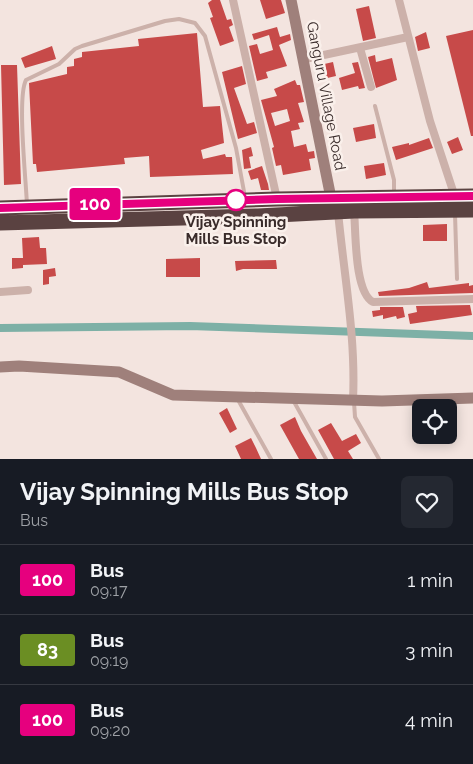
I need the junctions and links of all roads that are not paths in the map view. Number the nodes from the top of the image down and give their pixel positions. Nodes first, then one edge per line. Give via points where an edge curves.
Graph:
1 (233, 0) edge
2 (291, 0) edge
3 (399, 0) edge
4 (408, 37) junction
5 (360, 48) junction
6 (304, 59) junction
7 (371, 87) dead end
8 (376, 106) dead end
9 (473, 196) edge
10 (393, 197) junction
11 (331, 198) junction
12 (277, 199) junction
13 (245, 200) junction
14 (455, 204) junction
15 (27, 207) junction
16 (0, 208) edge
17 (473, 210) edge
18 (354, 211) junction
19 (338, 212) junction
20 (0, 223) edge
21 (457, 279) dead end
22 (28, 290) dead end
23 (0, 292) edge
24 (473, 299) edge
25 (0, 367) edge
26 (236, 396) junction
27 (292, 398) junction
28 (473, 398) edge
29 (354, 400) junction
30 (271, 459) edge
31 (326, 459) edge
32 (379, 459) edge

1 - 12 street
2 - 6 street, Ganguru Village Road
3 - 4 street
4 - 5 street
4 - 14 street
5 - 6 street
5 - 7 street
6 - 11 street, Ganguru Village Road
8 - 10 lane via 394,180
9 - 14 highway
10 - 11 highway
10 - 14 highway
11 - 12 highway
12 - 13 highway
13 - 15 highway
13 - 15 lane via 236,148 205,36 196,23 179,19 82,46 60,64 26,80 23,118
14 - 17 highway
14 - 18 highway
14 - 21 lane
15 - 16 highway
18 - 19 highway
18 - 24 street via 360,283 369,300 405,303
19 - 20 highway
19 - 29 street via 342,265 351,317
22 - 23 street
25 - 26 street via 102,370 132,376 173,394
26 - 27 street
26 - 30 lane
27 - 29 street
27 - 31 lane
28 - 29 street
29 - 32 lane via 355,417

